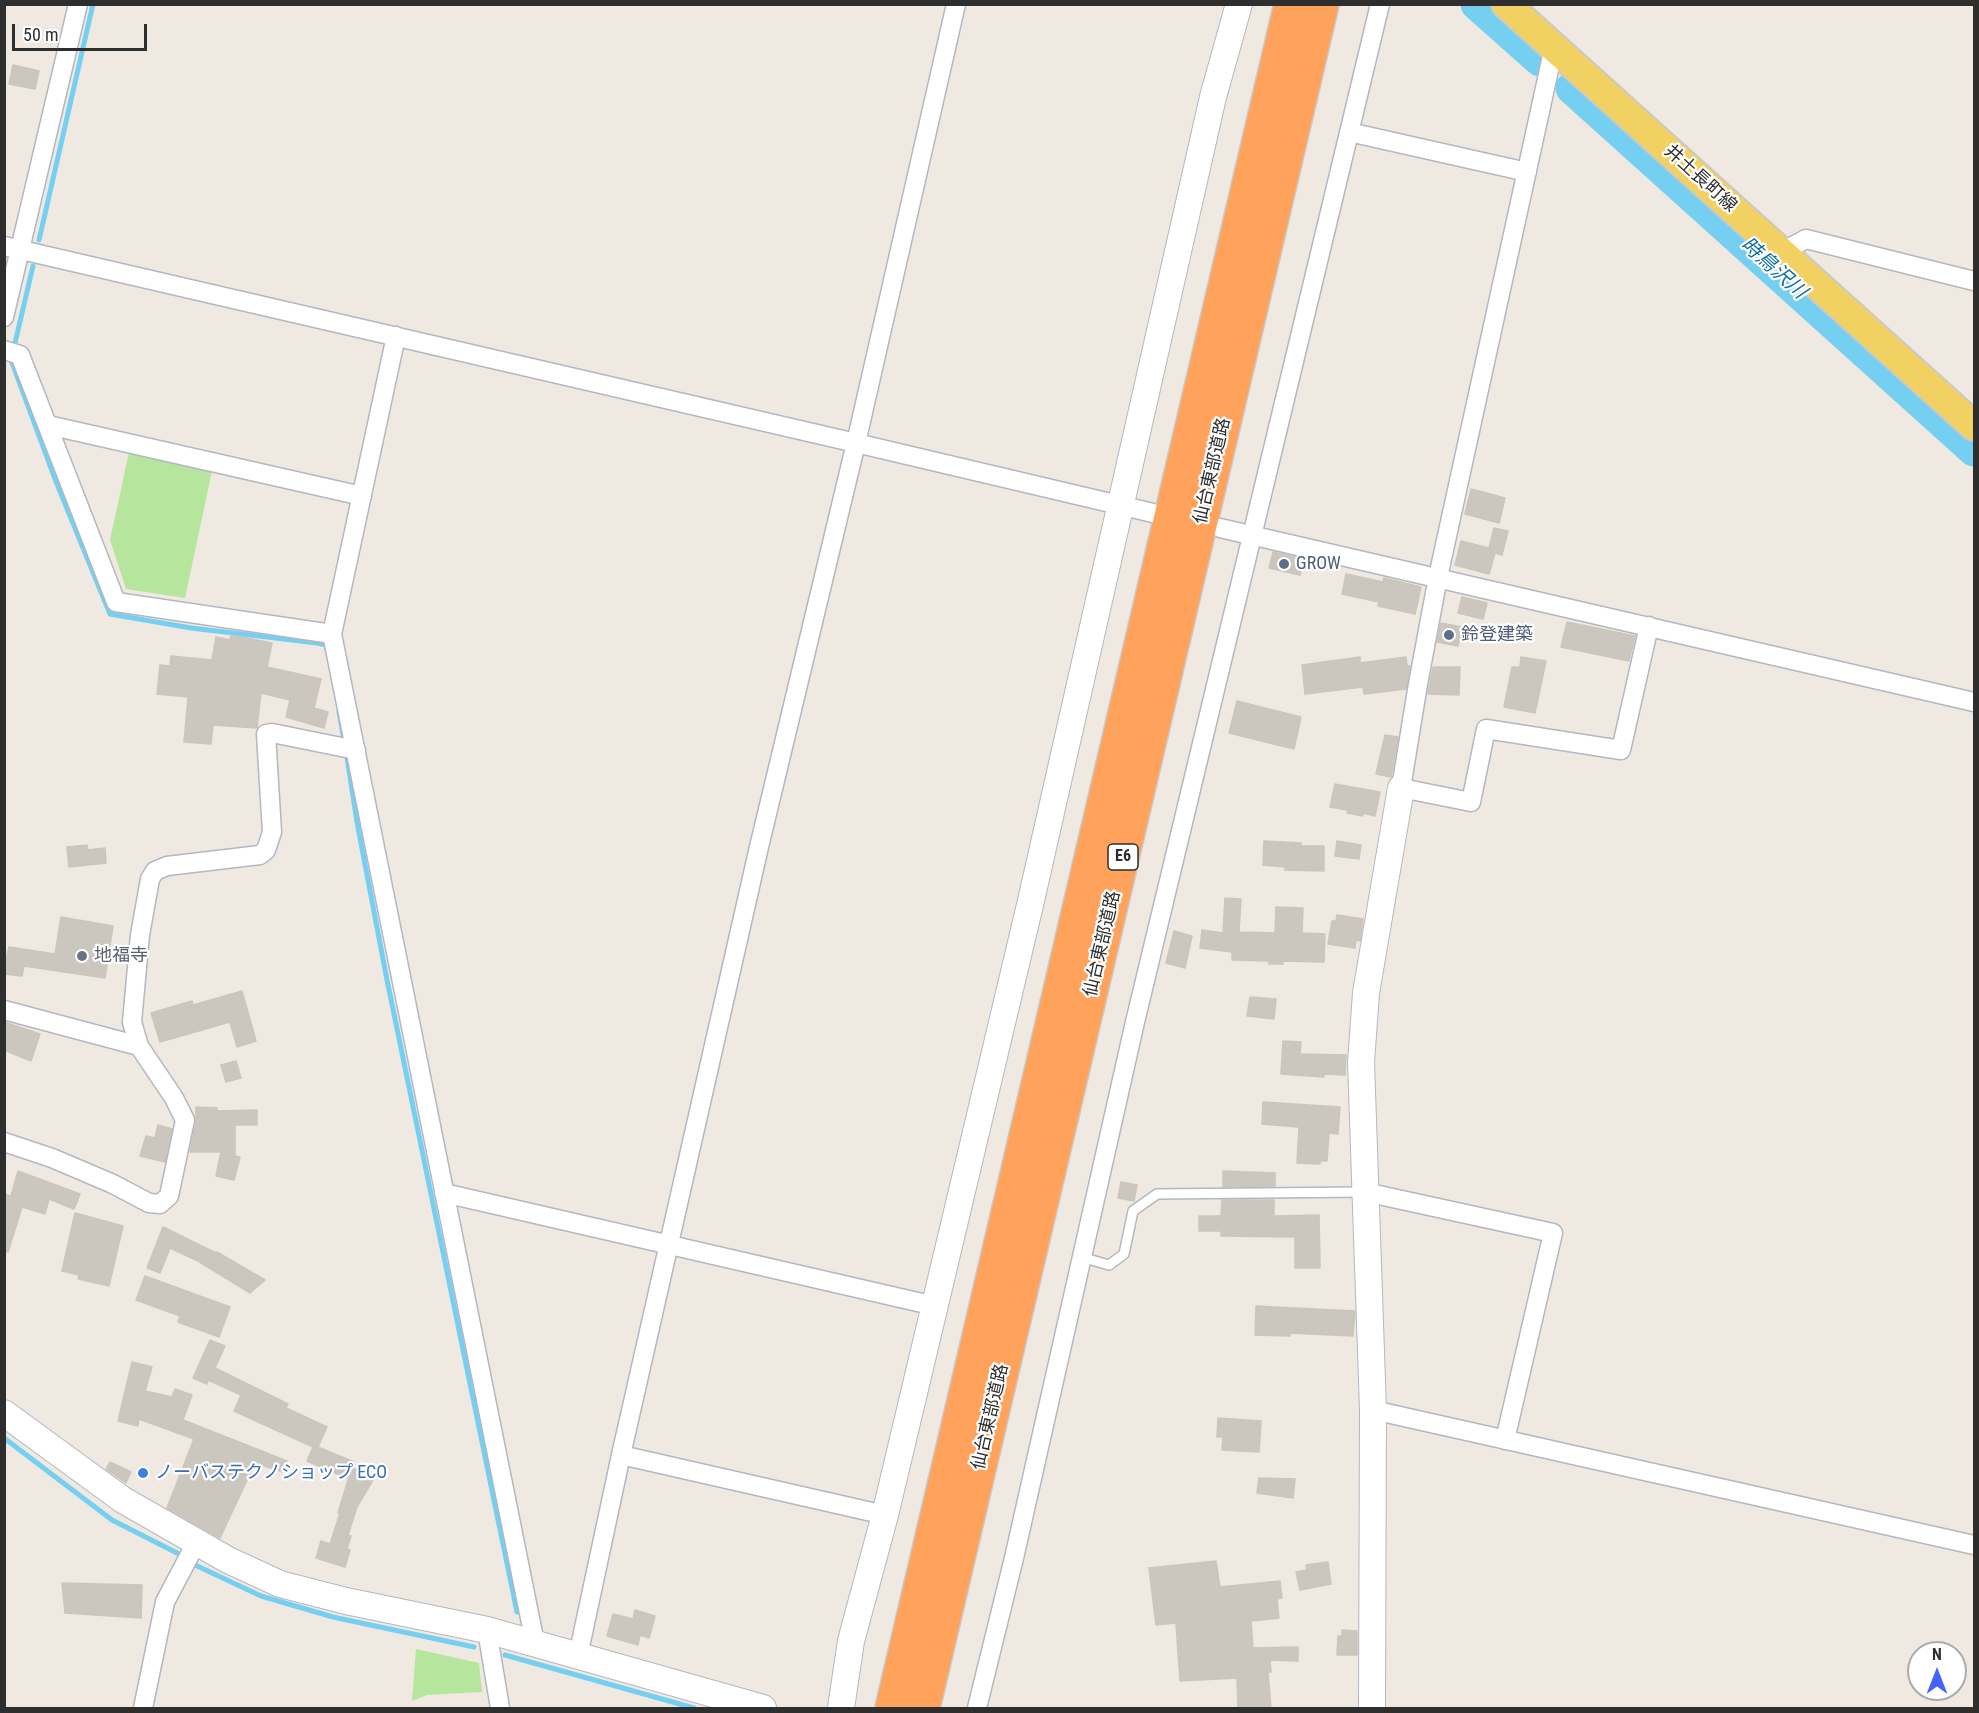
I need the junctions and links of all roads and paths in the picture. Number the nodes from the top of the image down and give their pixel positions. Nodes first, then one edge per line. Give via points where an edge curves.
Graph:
1 (78, 4) edge
2 (956, 4) edge
3 (1239, 4) edge
4 (1291, 4) edge
5 (1322, 4) edge
6 (1380, 4) edge
7 (1506, 4) edge
8 (1554, 47) junction
9 (1349, 132) junction
10 (1527, 172) junction
11 (13, 248) edge
12 (1782, 252) junction
13 (1974, 281) edge
14 (4, 317) edge
15 (396, 336) junction
16 (4, 350) edge
17 (48, 425) junction
18 (1974, 426) edge
19 (855, 443) junction
20 (362, 496) junction
21 (1120, 505) junction
22 (1153, 513) dead end
23 (1220, 528) dead end
24 (1252, 536) junction
25 (1438, 577) junction
26 (1649, 626) junction
27 (332, 634) junction
28 (1974, 702) edge
29 (356, 750) junction
30 (1401, 788) junction
31 (4, 1010) edge
32 (139, 1046) junction
33 (4, 1142) edge
34 (1365, 1192) junction
35 (444, 1193) junction
36 (669, 1245) junction
37 (1081, 1257) junction
38 (935, 1306) junction
39 (1372, 1410) junction
40 (4, 1413) edge
41 (1505, 1440) junction
42 (621, 1455) junction
43 (885, 1515) junction
44 (1974, 1545) edge
45 (194, 1547) junction
46 (487, 1630) junction
47 (535, 1643) junction
48 (578, 1656) junction
49 (143, 1708) edge
50 (500, 1708) edge
51 (763, 1708) edge
52 (841, 1708) edge
53 (892, 1708) edge
54 (923, 1708) edge
55 (977, 1708) edge
56 (1372, 1708) edge

1 - 11 street
2 - 19 street
3 - 21 street via 1213,97
4 - 53 highway, 仙台東部道路 / E6
5 - 54 highway, 仙台東部道路 / E6
6 - 9 street
7 - 8 main road, 井土長町線
8 - 10 street
8 - 12 main road, 井土長町線
9 - 10 street
9 - 24 street
10 - 25 street
11 - 14 street
11 - 15 street
12 - 13 street via 1806,239
12 - 18 main road, 井土長町線
15 - 19 street
15 - 20 street
16 - 17 street via 20,355
17 - 20 street
17 - 27 street via 116,602
19 - 21 street
19 - 36 street
20 - 27 street
21 - 22 street
21 - 38 street
23 - 24 street
24 - 25 street
24 - 37 street
25 - 26 street
25 - 30 street
26 - 28 street
26 - 30 street via 1621,750 1486,729 1471,802
27 - 29 street
29 - 32 street via 266,734 272,832 266,850 260,855 167,866 154,871 140,935 132,1022
29 - 35 street
30 - 34 street via 1366,993 1361,1062
31 - 32 street
32 - 33 street via 185,1120 169,1196 160,1204 149,1203 52,1158
34 - 37 lane via 1158,1194 1133,1211 1124,1254 1109,1265
34 - 39 street
34 - 41 street via 1553,1233
35 - 36 street
35 - 47 street
36 - 38 street
36 - 42 street
37 - 55 street
38 - 43 street
39 - 41 street
39 - 56 street
40 - 45 street
41 - 44 street
42 - 43 street
42 - 48 street
43 - 52 street via 851,1641
45 - 46 street via 280,1584
45 - 49 street via 165,1602
46 - 47 street
46 - 50 street
47 - 48 street
48 - 51 street

